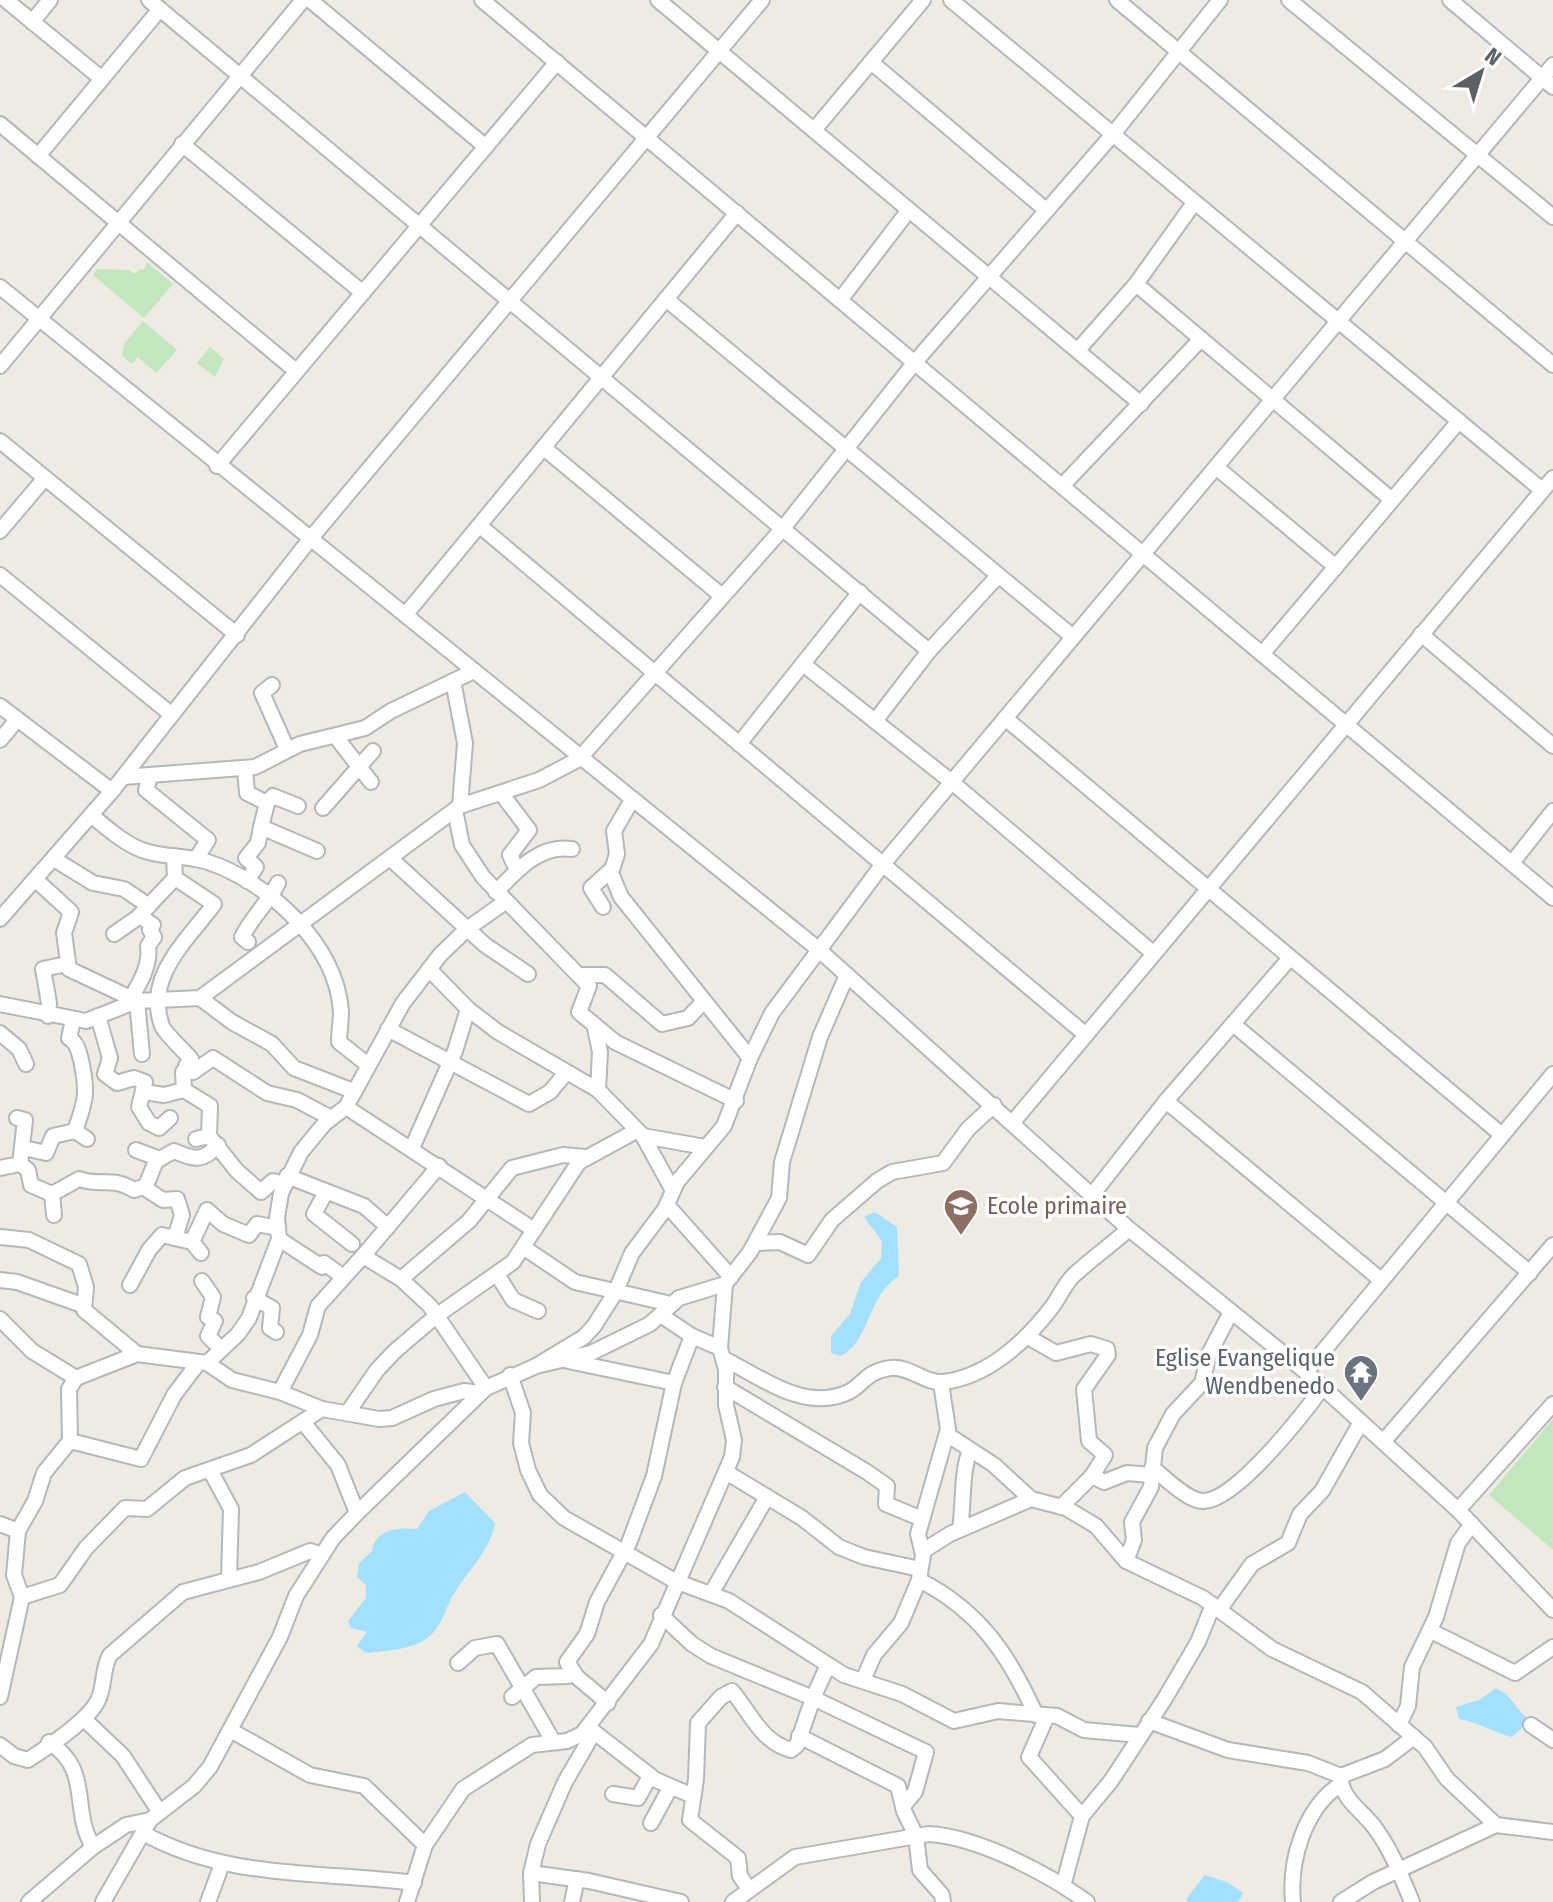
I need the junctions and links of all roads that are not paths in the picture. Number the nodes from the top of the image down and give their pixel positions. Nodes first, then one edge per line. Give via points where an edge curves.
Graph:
1 (6, 0) edge
2 (50, 0) edge
3 (303, 0) edge
4 (310, 0) edge
5 (482, 0) edge
6 (658, 0) edge
7 (762, 0) edge
8 (923, 0) edge
9 (951, 0) edge
10 (1117, 0) edge
11 (1220, 0) edge
12 (1289, 0) edge
13 (1450, 0) edge
14 (154, 4) edge
15 (32, 22) junction
16 (1177, 51) junction
17 (719, 52) junction
18 (557, 62) junction
19 (871, 62) junction
20 (1553, 65) edge
21 (240, 75) junction
22 (102, 79) junction
23 (1547, 82) edge
24 (0, 124) edge
25 (814, 130) junction
26 (1114, 133) junction
27 (647, 138) junction
28 (182, 144) junction
29 (486, 147) junction
30 (1478, 154) junction
31 (38, 156) junction
32 (1194, 203) junction
33 (909, 210) junction
34 (1046, 210) junction
35 (737, 213) junction
36 (1553, 217) edge
37 (117, 222) junction
38 (420, 225) junction
39 (1404, 242) junction
40 (989, 277) junction
41 (1136, 284) junction
42 (0, 287) edge
43 (363, 293) junction
44 (666, 299) junction
45 (840, 300) junction
46 (511, 301) junction
47 (37, 318) junction
48 (1338, 321) junction
49 (1201, 339) junction
50 (1078, 350) junction
51 (915, 362) junction
52 (1553, 365) edge
53 (0, 366) edge
54 (296, 371) junction
55 (602, 377) junction
56 (1271, 401) junction
57 (1141, 404) junction
58 (1459, 421) junction
59 (0, 441) edge
60 (544, 448) junction
61 (849, 449) junction
62 (217, 466) junction
63 (1216, 467) junction
64 (45, 478) junction
65 (1553, 478) edge
66 (1062, 486) junction
67 (1542, 490) junction
68 (1392, 500) junction
69 (480, 526) junction
70 (784, 527) junction
71 (0, 531) edge
72 (311, 538) junction
73 (1143, 554) junction
74 (1336, 567) junction
75 (0, 575) edge
76 (997, 577) junction
77 (860, 592) junction
78 (722, 596) junction
79 (406, 614) junction
80 (1421, 634) junction
81 (237, 635) junction
82 (1073, 637) junction
83 (929, 651) junction
84 (1262, 654) junction
85 (803, 664) junction
86 (474, 671) junction
87 (657, 675) junction
88 (453, 681) junction
89 (272, 685) dead end
90 (0, 706) edge
91 (172, 715) junction
92 (1005, 718) junction
93 (17, 720) junction
94 (875, 721) junction
95 (1346, 724) junction
96 (336, 737) junction
97 (0, 740) edge
98 (739, 744) junction
99 (1553, 746) edge
100 (287, 749) junction
101 (373, 751) dead end
102 (579, 759) junction
103 (358, 767) junction
104 (245, 768) junction
105 (123, 777) junction
106 (150, 777) junction
107 (371, 782) dead end
108 (953, 783) junction
109 (112, 791) junction
110 (501, 793) junction
111 (632, 800) junction
112 (267, 803) junction
113 (298, 806) dead end
114 (323, 808) dead end
115 (457, 808) junction
116 (1553, 811) edge
117 (91, 815) junction
118 (261, 827) junction
119 (572, 849) dead end
120 (317, 851) dead end
121 (174, 856) junction
122 (54, 859) junction
123 (196, 859) junction
124 (391, 859) junction
125 (1512, 863) junction
126 (883, 864) junction
127 (612, 869) junction
128 (517, 870) junction
129 (175, 878) junction
130 (36, 880) junction
131 (247, 881) junction
132 (1209, 889) junction
133 (274, 890) junction
134 (500, 897) junction
135 (1553, 898) edge
136 (603, 907) dead end
137 (144, 911) junction
138 (0, 919) edge
139 (300, 923) junction
140 (467, 929) junction
141 (114, 934) dead end
142 (248, 942) dead end
143 (818, 949) junction
144 (1153, 953) junction
145 (1290, 958) junction
146 (66, 964) junction
147 (429, 969) junction
148 (528, 974) dead end
149 (581, 975) junction
150 (847, 975) junction
151 (200, 998) junction
152 (134, 999) junction
153 (160, 1001) junction
154 (704, 1001) junction
155 (0, 1004) edge
156 (468, 1009) junction
157 (48, 1016) junction
158 (98, 1016) junction
159 (73, 1020) junction
160 (1233, 1024) junction
161 (595, 1028) junction
162 (388, 1029) junction
163 (0, 1033) edge
164 (1086, 1035) junction
165 (142, 1054) dead end
166 (750, 1058) junction
167 (450, 1061) junction
168 (26, 1064) dead end
169 (368, 1065) junction
170 (188, 1068) junction
171 (565, 1074) junction
172 (1553, 1074) edge
173 (184, 1090) junction
174 (598, 1090) junction
175 (353, 1091) junction
176 (144, 1092) junction
177 (736, 1101) junction
178 (1166, 1101) junction
179 (994, 1105) junction
180 (346, 1107) junction
181 (17, 1118) dead end
182 (170, 1118) dead end
183 (331, 1118) junction
184 (1013, 1122) junction
185 (640, 1134) junction
186 (1502, 1135) junction
187 (208, 1140) junction
188 (705, 1147) junction
189 (24, 1148) junction
190 (412, 1148) junction
191 (136, 1150) dead end
192 (585, 1157) junction
193 (160, 1159) junction
194 (20, 1164) junction
195 (439, 1166) junction
196 (0, 1168) edge
197 (286, 1180) junction
198 (145, 1188) junction
199 (672, 1189) junction
200 (326, 1192) junction
201 (52, 1194) junction
202 (1092, 1195) junction
203 (488, 1197) junction
204 (1446, 1203) junction
205 (667, 1205) junction
206 (54, 1215) dead end
207 (388, 1227) junction
208 (1129, 1229) junction
209 (534, 1230) junction
210 (278, 1233) junction
211 (0, 1237) edge
212 (175, 1238) junction
213 (756, 1243) junction
214 (352, 1244) dead end
215 (1553, 1245) edge
216 (523, 1247) junction
217 (363, 1256) junction
218 (1530, 1273) junction
219 (497, 1274) junction
220 (342, 1276) junction
221 (401, 1279) junction
222 (0, 1280) edge
223 (728, 1280) junction
224 (1381, 1280) junction
225 (202, 1281) dead end
226 (130, 1285) dead end
227 (615, 1293) junction
228 (254, 1298) junction
229 (82, 1305) junction
230 (666, 1310) junction
231 (538, 1311) dead end
232 (1231, 1312) junction
233 (436, 1316) junction
234 (0, 1319) edge
235 (276, 1332) dead end
236 (692, 1336) junction
237 (1028, 1337) junction
238 (221, 1349) junction
239 (137, 1354) junction
240 (722, 1354) junction
241 (567, 1361) junction
242 (203, 1363) junction
243 (536, 1366) junction
244 (1306, 1372) junction
245 (510, 1375) junction
246 (76, 1378) junction
247 (674, 1383) junction
248 (941, 1383) junction
249 (725, 1387) junction
250 (1323, 1387) junction
251 (483, 1390) junction
252 (280, 1392) junction
253 (1553, 1404) edge
254 (322, 1409) junction
255 (348, 1412) junction
256 (303, 1422) junction
257 (1361, 1422) junction
258 (948, 1435) junction
259 (70, 1441) junction
260 (1383, 1442) junction
261 (970, 1450) junction
262 (210, 1470) junction
263 (726, 1472) junction
264 (1152, 1472) junction
265 (1092, 1476) junction
266 (767, 1497) junction
267 (1031, 1499) junction
268 (1061, 1507) junction
269 (1458, 1510) junction
270 (357, 1513) junction
271 (922, 1519) junction
272 (0, 1524) edge
273 (1472, 1524) junction
274 (960, 1529) junction
275 (18, 1531) junction
276 (923, 1551) junction
277 (625, 1553) junction
278 (322, 1555) junction
279 (1126, 1561) junction
280 (919, 1574) junction
281 (229, 1579) junction
282 (675, 1581) junction
283 (712, 1592) junction
284 (22, 1597) junction
285 (1216, 1607) junction
286 (1553, 1610) edge
287 (661, 1615) junction
288 (1431, 1631) junction
289 (1553, 1647) edge
290 (458, 1663) dead end
291 (828, 1665) junction
292 (572, 1672) junction
293 (864, 1678) junction
294 (517, 1692) junction
295 (0, 1697) edge
296 (813, 1698) junction
297 (608, 1703) junction
298 (1042, 1715) junction
299 (85, 1720) junction
300 (1149, 1721) junction
301 (1399, 1725) junction
302 (1531, 1725) dead end
303 (591, 1730) junction
304 (232, 1731) junction
305 (1139, 1735) junction
306 (799, 1736) junction
307 (1414, 1737) junction
308 (1553, 1740) edge
309 (553, 1741) junction
310 (49, 1742) junction
311 (0, 1745) edge
312 (650, 1776) junction
313 (1341, 1780) junction
314 (670, 1788) junction
315 (613, 1794) dead end
316 (693, 1796) junction
317 (903, 1806) junction
318 (1082, 1816) junction
319 (151, 1822) junction
320 (651, 1823) dead end
321 (1496, 1825) junction
322 (1553, 1832) edge
323 (916, 1836) junction
324 (425, 1845) junction
325 (93, 1847) junction
326 (222, 1864) junction
327 (1401, 1870) junction
328 (531, 1873) junction
329 (577, 1879) junction
330 (414, 1883) junction
331 (749, 1889) junction
332 (1075, 1896) edge
333 (29, 1902) edge
334 (103, 1902) edge
335 (208, 1902) edge
336 (407, 1902) edge
337 (532, 1902) edge
338 (572, 1902) edge
339 (681, 1902) edge
340 (733, 1902) edge
341 (943, 1902) edge
342 (1293, 1902) edge
343 (1341, 1902) edge
344 (1412, 1902) edge

1 - 15 street
2 - 15 street
3 - 21 street
4 - 29 street
5 - 18 street
6 - 17 street
7 - 17 street
8 - 19 street
9 - 26 street
10 - 16 street
11 - 16 street
12 - 30 street
13 - 23 street
14 - 21 street
14 - 22 street
15 - 22 street
16 - 26 street
16 - 39 street
17 - 25 street
17 - 27 street
18 - 27 street
18 - 29 street
19 - 25 street
19 - 34 street
20 - 23 street
21 - 28 street
21 - 38 street
22 - 31 street
23 - 30 street
24 - 31 street
25 - 33 street
26 - 32 street
26 - 34 street
27 - 35 street
27 - 46 street
28 - 37 street
28 - 43 street
29 - 38 street
30 - 36 street
30 - 39 street
31 - 37 street
32 - 41 street
32 - 48 street
33 - 40 street
33 - 45 street
34 - 40 street
35 - 44 street
35 - 45 street
37 - 47 street
37 - 54 street
38 - 43 street
38 - 46 street
39 - 48 street
39 - 52 street
40 - 50 street
40 - 51 street
41 - 49 street
41 - 50 street
42 - 47 street
43 - 54 street
44 - 55 street
44 - 61 street
45 - 51 street
46 - 55 street
46 - 72 street
47 - 53 street
47 - 62 street
48 - 56 street
48 - 58 street
49 - 56 street
49 - 57 street
50 - 57 street
51 - 61 street
51 - 66 street
54 - 62 street
55 - 60 street
55 - 70 street
56 - 63 street
56 - 68 street
57 - 66 street
58 - 67 street
58 - 68 street
59 - 64 street
60 - 69 street
60 - 78 street
61 - 70 street
61 - 76 street
62 - 72 street
63 - 73 street
63 - 74 street
64 - 71 street
64 - 81 street
65 - 67 street
66 - 73 street
67 - 80 street
68 - 74 street
69 - 79 street
69 - 87 street
70 - 77 street
70 - 78 street
72 - 79 street
72 - 81 street
73 - 82 street
73 - 84 street
74 - 84 street
75 - 91 street
76 - 82 street
76 - 83 street
77 - 83 street
77 - 85 street
78 - 87 street
79 - 86 street
80 - 95 street
80 - 99 street
81 - 91 street
82 - 92 street
83 - 94 street
84 - 95 street
85 - 94 street
85 - 98 street
86 - 88 street
86 - 102 street
87 - 98 street
87 - 102 street
88 - 96 street via 365,728
88 - 115 street via 465,743
89 - 100 street via 262,693
90 - 93 street
91 - 105 street
92 - 108 street
92 - 132 street
93 - 97 street
93 - 109 street
94 - 108 street
95 - 125 street
95 - 132 street
96 - 100 street
96 - 103 street
98 - 126 street
100 - 104 street via 267,763
101 - 103 street
102 - 110 street
102 - 111 street
103 - 107 street
103 - 114 street
104 - 106 street
104 - 112 street via 247,793
105 - 106 street
105 - 109 street
106 - 123 street via 146,790 208,840
108 - 126 street
108 - 144 street
109 - 117 street
110 - 115 street
110 - 128 street via 529,830 510,855
111 - 127 street via 615,827
111 - 143 street
112 - 113 street via 273,796
112 - 118 street
115 - 124 street
115 - 134 street via 462,845
116 - 125 street
117 - 121 street via 140,850
117 - 122 street
118 - 120 street
118 - 131 street via 258,843 246,858 256,867
119 - 128 street via 556,847
121 - 123 street
121 - 129 street
122 - 130 street
122 - 137 street via 93,883 124,889
123 - 131 street
124 - 139 street
124 - 140 street
125 - 135 street
126 - 143 street
126 - 164 street
127 - 136 street via 591,888
127 - 154 street via 623,901
128 - 134 street
129 - 137 street
129 - 153 street via 214,904 163,970
130 - 138 street
130 - 146 street via 71,912 64,933
131 - 133 street
132 - 144 street
132 - 145 street
133 - 139 street
133 - 142 street via 242,937
134 - 140 street
134 - 149 street
137 - 141 street
137 - 152 street via 154,937
139 - 151 street
139 - 169 street via 336,993 339,1042
140 - 147 street
140 - 148 street
143 - 150 street
143 - 166 street via 772,1013
144 - 164 street
145 - 160 street
145 - 186 street
146 - 152 street
146 - 157 street via 43,969
147 - 156 street
147 - 162 street
149 - 154 street via 605,975 662,1024 688,1018
149 - 161 street via 590,989 578,1012
150 - 179 street
150 - 213 street via 820,1037 782,1162 779,1198
151 - 153 street
151 - 175 street via 272,1044 294,1068
152 - 153 street
152 - 158 street
152 - 165 street
153 - 170 street via 163,1029 191,1059
154 - 166 street
155 - 157 street
156 - 167 street
156 - 171 street
157 - 159 street
158 - 159 street
158 - 176 street via 110,1058 105,1074 117,1083 134,1078 145,1082
159 - 189 street via 69,1038 76,1043 87,1079 81,1135 53,1136 46,1153
160 - 178 street
160 - 204 street
161 - 174 street
161 - 177 street
162 - 167 street
162 - 169 street
163 - 168 street via 19,1049
164 - 184 street
166 - 177 street
167 - 171 street via 529,1104 544,1097
167 - 190 street
169 - 175 street
170 - 173 street via 183,1072
170 - 183 street via 193,1072 213,1058 267,1093 297,1100
171 - 174 street
172 - 186 street
173 - 176 street
173 - 187 street via 210,1106
174 - 185 street
175 - 180 street
176 - 182 street via 139,1107 149,1123 159,1128
177 - 188 street via 724,1126
178 - 202 street
178 - 224 street
179 - 184 street
179 - 213 street via 943,1163 892,1172 877,1181 832,1220 808,1255 780,1242
180 - 183 street
180 - 190 street
181 - 189 street via 25,1120
183 - 197 street via 308,1142
184 - 202 street
185 - 188 street
185 - 192 street
185 - 199 street
186 - 204 street
187 - 193 street via 207,1157 192,1160 174,1151
187 - 197 street via 261,1192 273,1181
188 - 199 street
189 - 194 street
190 - 195 street
191 - 193 street
192 - 203 street via 563,1155 515,1166
192 - 209 street
193 - 198 street
194 - 196 street
194 - 201 street via 28,1170 31,1185
195 - 203 street
195 - 207 street
197 - 200 street
197 - 210 street
198 - 201 street via 134,1190 118,1180 79,1179
198 - 212 street via 163,1200 177,1199 182,1215
199 - 205 street
200 - 207 street via 364,1206
200 - 214 street via 314,1214
201 - 206 street
202 - 208 street
203 - 209 street
203 - 221 street via 469,1221
204 - 218 street
204 - 224 street
205 - 223 street
205 - 227 street via 632,1253
207 - 217 street
208 - 232 street
208 - 237 street via 1073,1276
209 - 216 street
210 - 212 street via 257,1224 249,1235 207,1210 196,1248
210 - 220 street via 306,1259 322,1267 324,1263
210 - 228 street
211 - 229 street via 29,1240 79,1264 86,1287
212 - 226 street via 162,1235
213 - 223 street
215 - 218 street
216 - 219 street
216 - 227 street via 568,1279
217 - 220 street
217 - 221 street
218 - 260 street
219 - 231 street via 513,1300
219 - 233 street
220 - 252 street via 318,1306 314,1327
221 - 233 street
222 - 229 street
223 - 230 street via 686,1295
223 - 240 street
224 - 244 street
225 - 238 street via 213,1297 208,1317 215,1321 208,1336
227 - 230 street
227 - 243 street via 584,1337
228 - 235 street via 272,1308 270,1328
228 - 238 street via 242,1330
229 - 239 street
230 - 236 street
230 - 241 street via 622,1339
232 - 244 street
232 - 264 street via 1209,1354 1202,1383 1164,1428
233 - 251 street
233 - 255 street via 385,1361
234 - 246 street via 32,1351
236 - 240 street
236 - 247 street
237 - 248 street via 989,1365
237 - 265 street via 1056,1353 1091,1344 1108,1350 1084,1393 1089,1441 1105,1455
238 - 242 street
239 - 242 street
239 - 246 street
240 - 248 street via 783,1390 815,1398 846,1394 872,1372 891,1368
240 - 249 street
241 - 243 street
241 - 247 street
242 - 252 street via 232,1380
242 - 259 street via 174,1395 141,1459
243 - 245 street
244 - 250 street
245 - 251 street
245 - 277 street via 523,1413 522,1450 535,1487 576,1526
246 - 259 street via 67,1394
247 - 277 street via 654,1476
248 - 258 street
249 - 263 street via 734,1440
249 - 271 street via 867,1472 887,1486 886,1504
250 - 257 street
250 - 264 street via 1244,1477 1214,1499 1193,1499
251 - 255 street via 434,1399 392,1418
251 - 270 street
252 - 254 street
253 - 269 street
254 - 255 street
254 - 256 street
256 - 262 street via 251,1455
256 - 270 street via 338,1465
257 - 260 street
257 - 285 street via 1322,1491 1300,1514 1288,1543 1252,1564
258 - 261 street
258 - 271 street
259 - 275 street via 44,1473
260 - 269 street
261 - 267 street
261 - 274 street
262 - 281 street via 231,1509
262 - 284 street via 185,1478 147,1509 125,1508 60,1585
263 - 266 street
263 - 282 street
264 - 265 street via 1127,1473 1104,1482
264 - 279 street via 1150,1491 1132,1522 1134,1540
265 - 268 street
266 - 280 street via 839,1547
266 - 283 street
267 - 268 street
267 - 274 street
268 - 279 street via 1096,1526
269 - 273 street
270 - 278 street
271 - 276 street via 918,1537
272 - 275 street
273 - 286 street
273 - 288 street via 1458,1543
274 - 276 street
275 - 284 street via 14,1575
276 - 280 street
277 - 282 street
277 - 292 street via 597,1602 587,1634 567,1662
278 - 281 street via 310,1551
278 - 304 street via 296,1596
279 - 285 street
280 - 293 street via 901,1623 874,1655
280 - 298 street via 977,1621
281 - 299 street via 183,1592 118,1646 104,1665 99,1698
282 - 283 street
282 - 287 street
283 - 291 street
284 - 295 street
285 - 300 street
285 - 301 street via 1272,1649 1362,1692
287 - 296 street via 711,1656
287 - 297 street via 647,1650
288 - 289 street via 1515,1673
288 - 301 street via 1412,1667 1408,1706
290 - 294 street via 475,1648 497,1644
291 - 293 street
291 - 296 street
292 - 294 street via 536,1677
292 - 297 street
293 - 298 street via 954,1721 989,1711
294 - 309 street
296 - 306 street
296 - 317 street via 926,1752 915,1792
297 - 303 street
298 - 305 street via 1057,1716 1084,1730
298 - 318 street via 1029,1757
299 - 310 street
299 - 319 street via 123,1756
300 - 305 street
300 - 313 street via 1228,1750 1308,1763
301 - 307 street
302 - 308 street
303 - 309 street
303 - 312 street
303 - 328 street
304 - 319 street via 201,1779
304 - 324 street via 310,1775 364,1786
305 - 318 street
306 - 316 street via 791,1750 776,1744 734,1693 727,1692 698,1723
306 - 317 street via 891,1780
307 - 313 street via 1385,1759
307 - 321 street via 1447,1779
309 - 324 street via 522,1750 463,1789
310 - 311 street via 28,1760
310 - 325 street via 73,1764 82,1825
312 - 314 street
312 - 315 street via 638,1798
313 - 327 street
313 - 342 street via 1321,1801 1301,1839 1291,1880
314 - 316 street
314 - 320 street
316 - 331 street via 690,1822 738,1858 740,1876
317 - 323 street
318 - 332 street
319 - 325 street via 126,1825
319 - 326 street via 192,1857
319 - 334 street
321 - 322 street
321 - 327 street
323 - 331 street via 795,1857
323 - 332 street via 937,1834 962,1841 1033,1869
323 - 341 street via 920,1870
324 - 330 street
325 - 333 street
326 - 330 street
326 - 335 street
327 - 343 street
327 - 344 street
328 - 329 street
328 - 337 street
329 - 338 street
329 - 339 street
330 - 336 street
331 - 340 street

